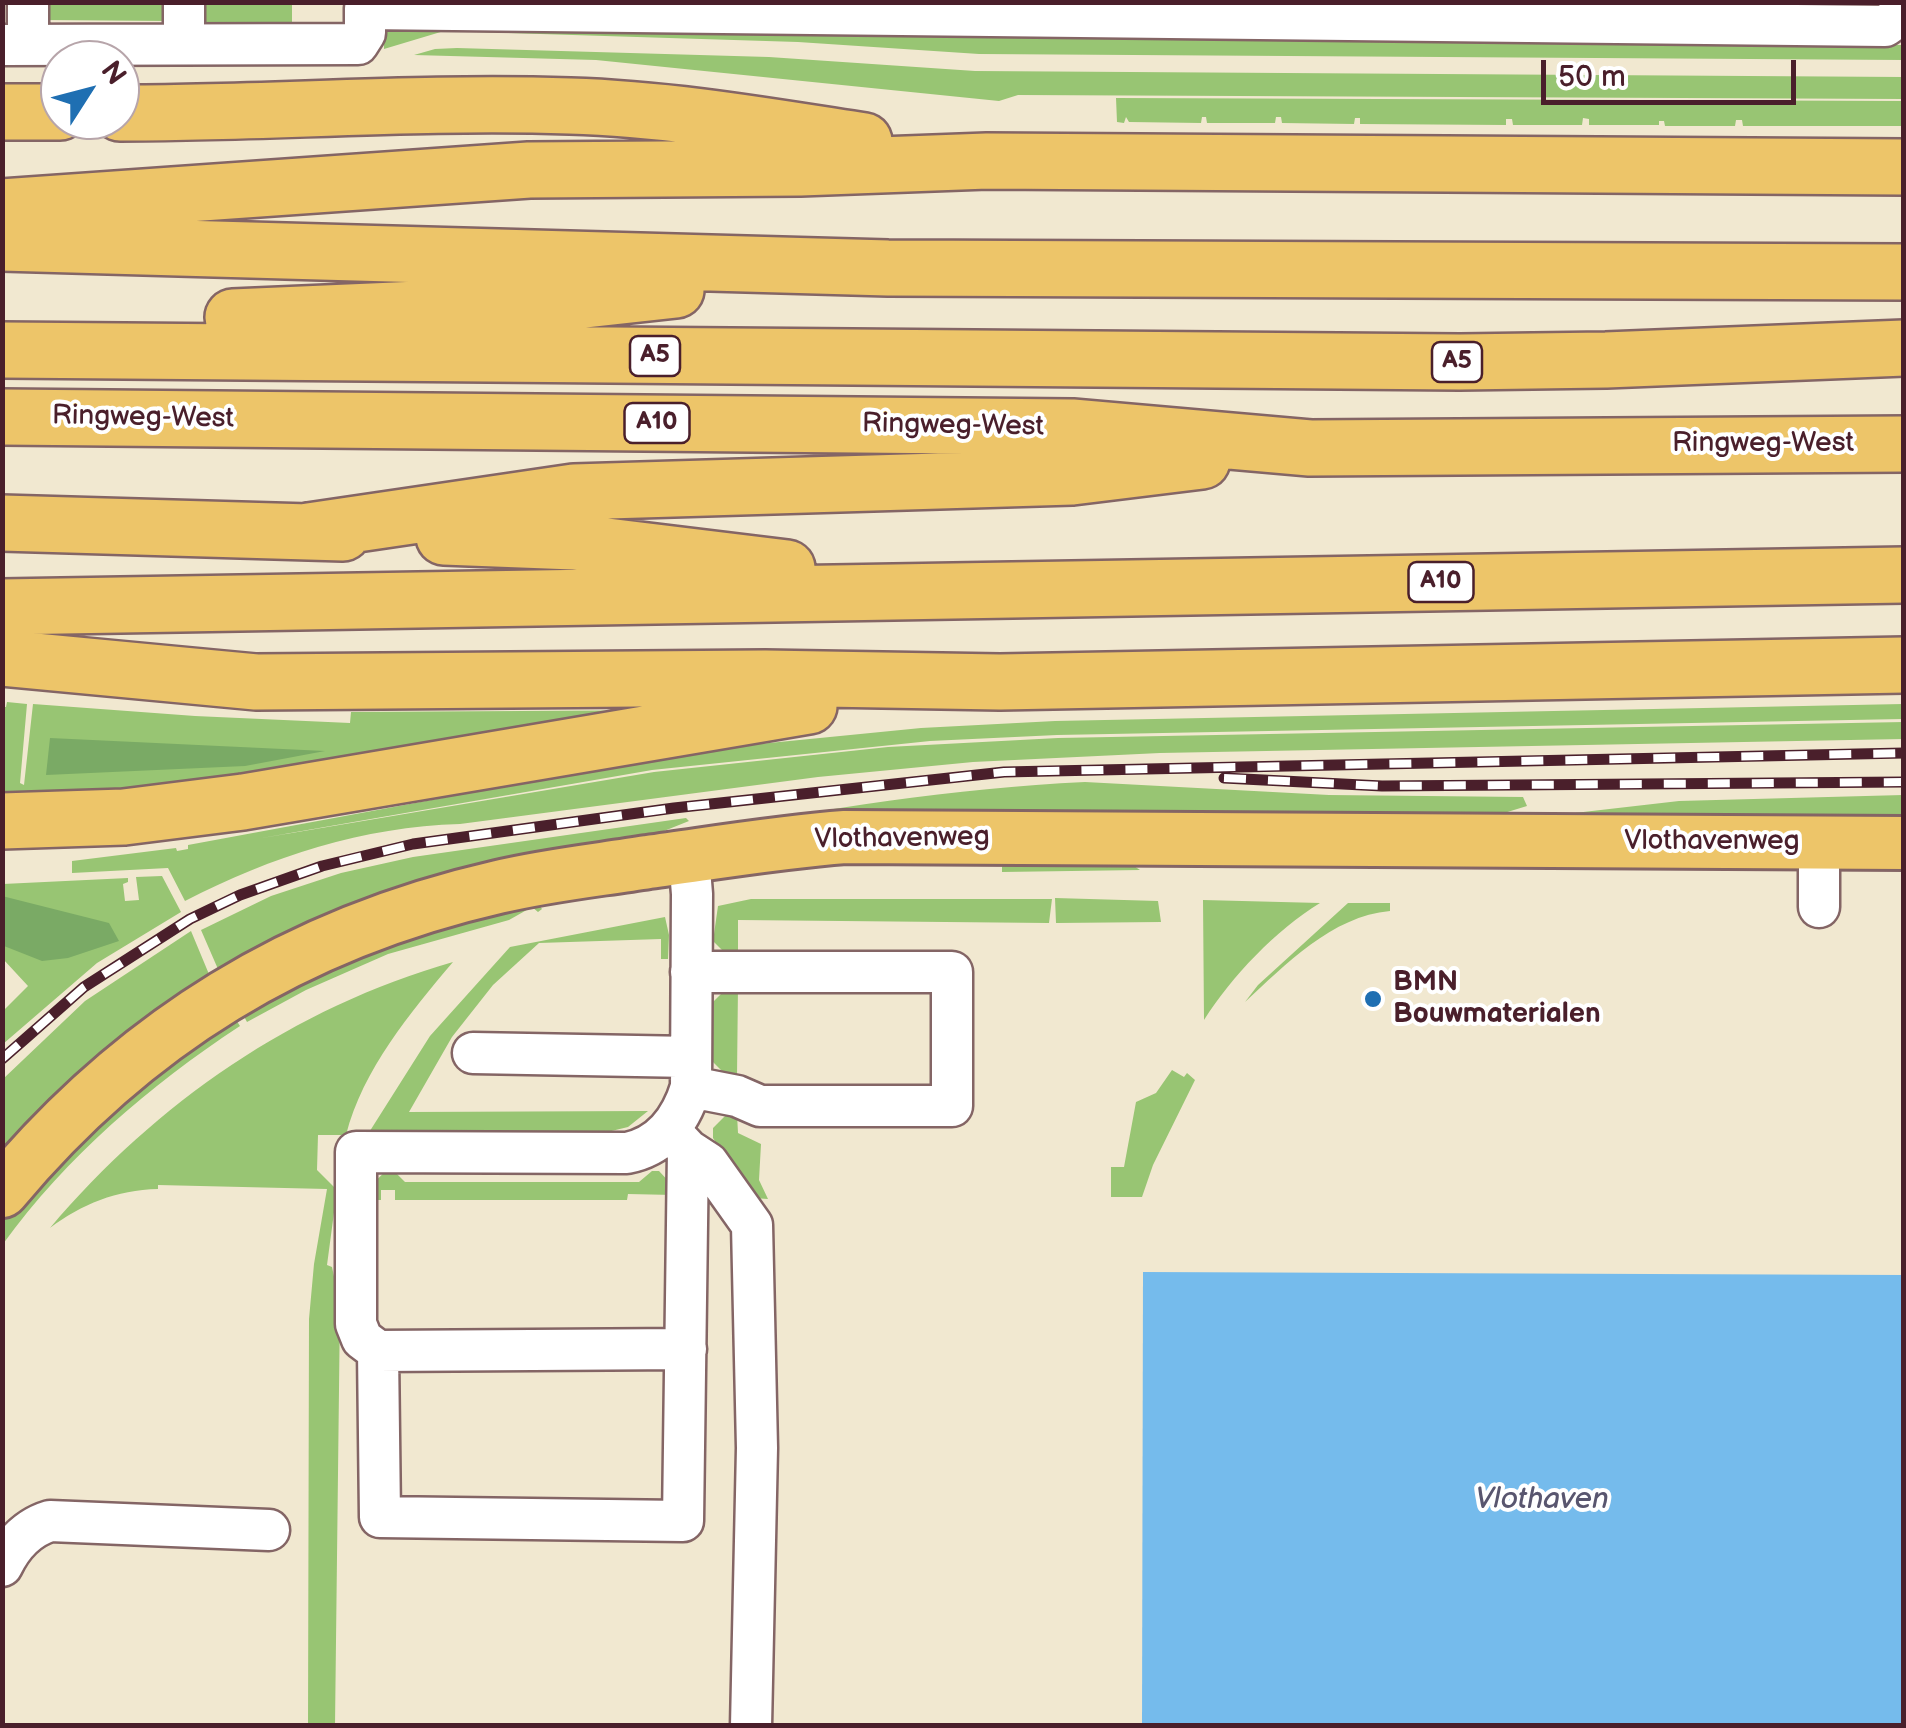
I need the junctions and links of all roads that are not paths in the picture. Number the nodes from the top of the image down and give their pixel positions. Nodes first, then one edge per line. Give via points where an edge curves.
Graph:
1 (28, 2) edge
2 (184, 2) edge
3 (366, 6) edge
4 (703, 8) edge
5 (1378, 12) edge
6 (1588, 13) edge
7 (1897, 27) edge
8 (15, 44) edge
9 (184, 44) junction
10 (2, 112) edge
11 (40, 112) edge
12 (140, 113) edge
13 (987, 161) junction
14 (1904, 168) edge
15 (2, 207) edge
16 (2, 242) edge
17 (888, 268) junction
18 (1904, 272) edge
19 (2, 347) edge
20 (1904, 348) edge
21 (1606, 360) junction
22 (1904, 377) edge
23 (2, 417) edge
24 (1904, 444) edge
25 (1310, 448) junction
26 (2, 523) edge
27 (309, 531) junction
28 (1904, 575) edge
29 (978, 591) junction
30 (2, 607) edge
31 (2, 658) edge
32 (1904, 666) edge
33 (1000, 682) junction
34 (2, 821) edge
35 (1819, 843) junction
36 (1904, 844) edge
37 (689, 856) junction
38 (1819, 907) dead end
39 (691, 972) junction
40 (473, 1054) dead end
41 (690, 1072) junction
42 (678, 1140) junction
43 (2, 1191) edge
44 (686, 1349) junction
45 (378, 1351) junction
46 (269, 1530) dead end
47 (2, 1566) edge
48 (750, 1726) edge

1 - 8 street
2 - 9 street
3 - 4 street
3 - 9 street via 366,33 358,44
4 - 5 street
5 - 6 street
6 - 7 street
8 - 9 street
10 - 11 highway
12 - 13 highway via 482,104 628,108
13 - 14 highway
13 - 15 highway via 529,170
16 - 17 highway
17 - 18 highway
17 - 19 highway, A5 via 558,303 199,319
19 - 21 highway, A5
20 - 21 highway, A5
21 - 22 highway
23 - 25 highway, Ringweg-West / A10 via 1072,427
24 - 25 highway, Ringweg-West / A10
25 - 27 highway via 1072,478 574,492
26 - 27 highway
27 - 29 highway via 574,542
28 - 29 highway, A10
29 - 30 highway, A10
31 - 33 highway via 256,682
32 - 33 highway
33 - 34 highway via 766,711 243,802
35 - 36 main road, Vlothavenweg
35 - 37 main road, Vlothavenweg via 844,838
35 - 38 street
37 - 39 street
37 - 43 main road, Vlothavenweg via 486,890 391,916 304,952 226,994 146,1050 74,1113
39 - 41 street
39 - 41 street via 952,972 952,1106 760,1106
40 - 41 street
41 - 42 street
42 - 44 street
42 - 45 street via 628,1152 356,1152 356,1324
42 - 48 street via 708,1163 752,1225 757,1448
44 - 45 street
44 - 45 street via 684,1521 380,1517
46 - 47 street via 50,1521 26,1534

